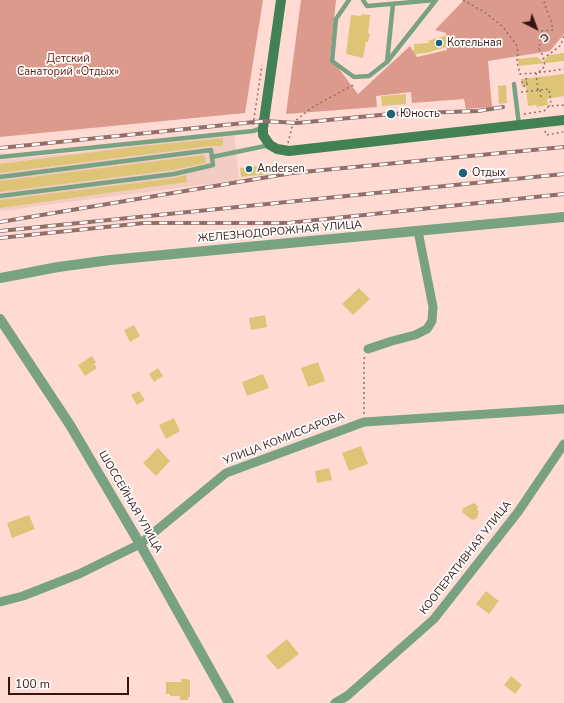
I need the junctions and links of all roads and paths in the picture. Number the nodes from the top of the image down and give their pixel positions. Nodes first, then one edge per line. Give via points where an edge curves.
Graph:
1 (281, 0) edge
2 (349, 0) edge
3 (363, 0) edge
4 (436, 0) edge
5 (462, 0) edge
6 (546, 0) edge
7 (393, 4) junction
8 (564, 34) edge
9 (543, 59) junction
10 (262, 61) dead end
11 (387, 62) junction
12 (564, 69) edge
13 (540, 72) junction
14 (536, 73) junction
15 (526, 78) dead end
16 (527, 82) dead end
17 (356, 84) dead end
18 (514, 84) dead end
19 (539, 90) junction
20 (516, 93) junction
21 (541, 99) dead end
22 (564, 105) edge
23 (549, 106) junction
24 (519, 120) junction
25 (564, 120) edge
26 (258, 128) junction
27 (270, 145) junction
28 (285, 150) junction
29 (0, 157) edge
30 (212, 157) junction
31 (0, 177) edge
32 (0, 196) edge
33 (564, 217) edge
34 (418, 231) junction
35 (0, 278) edge
36 (0, 320) edge
37 (368, 349) joint
38 (564, 409) edge
39 (364, 422) junction
40 (564, 444) edge
41 (140, 544) junction
42 (0, 602) edge
43 (229, 703) edge
44 (335, 703) edge

1 - 26 main road
2 - 11 lane via 336,19 332,62 354,77 369,76
3 - 7 lane via 367,6
4 - 7 lane
4 - 11 lane
5 - 14 path via 486,13 503,27 516,44 520,74
6 - 9 path via 544,3 553,30 541,31 539,49
7 - 11 lane
8 - 9 path via 562,45
9 - 13 path via 544,66
10 - 26 path
12 - 13 path
13 - 14 path
14 - 19 path
15 - 16 path
17 - 28 path via 311,108 294,123
18 - 20 lane
19 - 20 path
19 - 21 path
19 - 23 path via 549,89
20 - 24 lane
22 - 23 path
23 - 24 path via 544,111
24 - 25 main road
24 - 28 main road
26 - 27 main road
26 - 29 lane via 245,132
27 - 28 main road
27 - 30 lane
30 - 31 lane via 211,150
30 - 32 lane via 212,165 174,174
33 - 34 street, ЖЕЛЕЗНОДОРОЖНАЯ УЛИЦА
34 - 35 street, ЖЕЛЕЗНОДОРОЖНАЯ УЛИЦА via 110,260
34 - 37 street via 433,307 432,321 427,329 415,335
36 - 41 street, ШОССЕЙНАЯ УЛИЦА via 70,425
37 - 39 path via 364,359
38 - 39 street, УЛИЦА КОМИССАРОВА
39 - 41 street, УЛИЦА КОМИССАРОВА via 226,473
40 - 44 street, КООПЕРАТИВНАЯ УЛИЦА via 518,512 434,619 347,696
41 - 42 street, УЛИЦА КОМИССАРОВА via 79,574 23,596
41 - 43 street, ШОССЕЙНАЯ УЛИЦА

